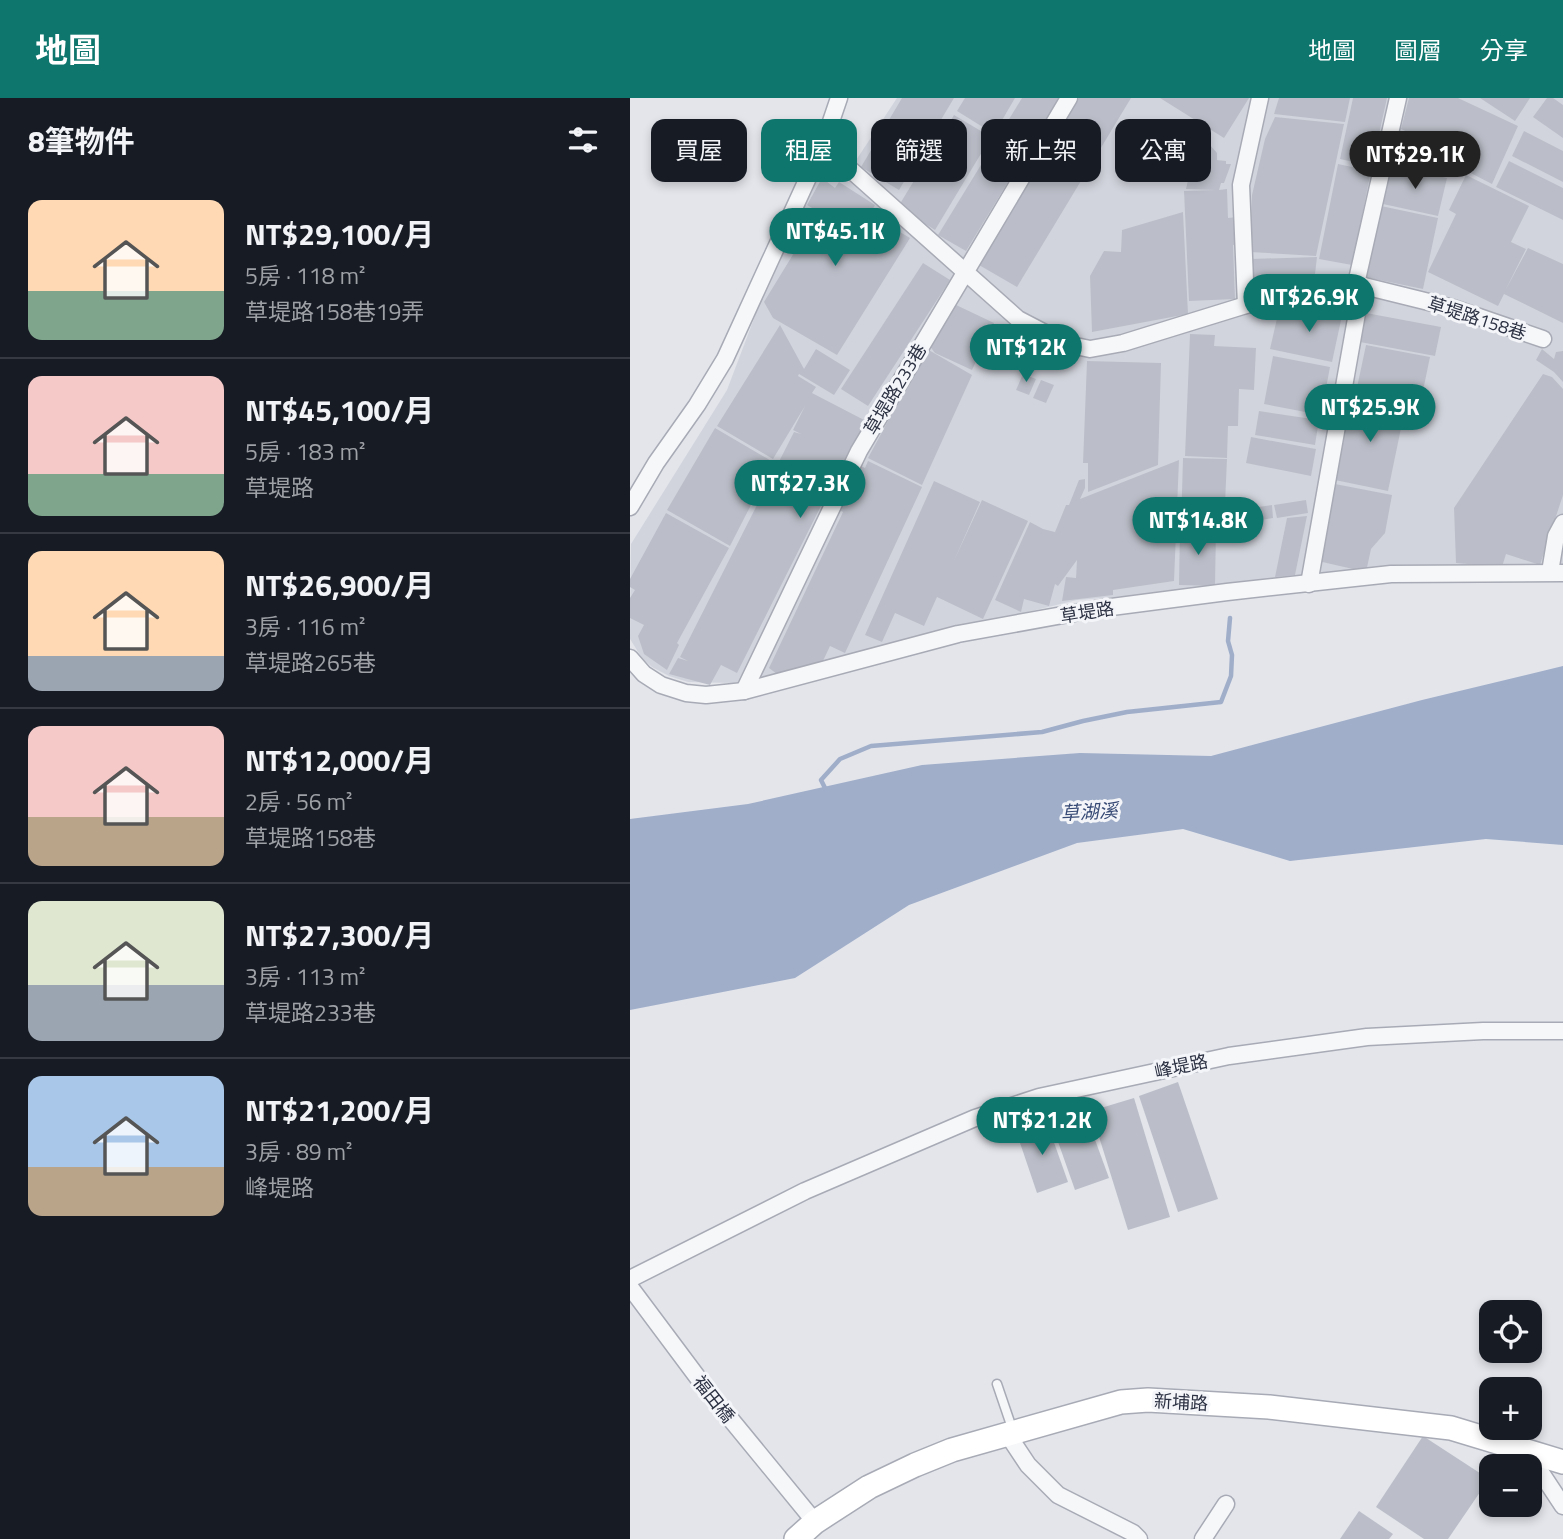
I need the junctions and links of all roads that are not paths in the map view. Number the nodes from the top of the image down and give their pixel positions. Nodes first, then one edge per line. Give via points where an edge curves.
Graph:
1 (839, 98) edge
2 (1069, 98) edge
3 (1260, 98) edge
4 (1398, 98) edge
5 (832, 119) edge
6 (857, 175) edge
7 (806, 182) edge
8 (965, 271) junction
9 (1359, 285) junction
10 (1246, 305) junction
11 (1543, 340) dead end
12 (630, 507) edge
13 (1563, 523) edge
14 (1556, 573) edge
15 (1309, 584) junction
16 (630, 658) edge
17 (744, 691) junction
18 (1563, 1031) edge
19 (630, 1279) edge
20 (630, 1287) edge
21 (997, 1384) dead end
22 (1011, 1434) junction
23 (1526, 1450) junction
24 (1563, 1462) edge
25 (1226, 1504) dead end
26 (1563, 1506) edge
27 (809, 1515) junction
28 (796, 1539) edge
29 (1139, 1539) edge
30 (1203, 1539) edge

1 - 5 street
2 - 8 street, 草堤路233巷
3 - 10 street via 1241,185
4 - 9 street
6 - 8 street, 草堤路158巷
7 - 12 street via 725,359
8 - 10 street, 草堤路158巷 via 1018,319 1066,344 1090,349
8 - 17 street, 草堤路233巷 via 859,451
9 - 10 street, 草堤路158巷 via 1287,291
9 - 11 street, 草堤路158巷 via 1453,308
9 - 15 street
13 - 14 street via 1556,536
14 - 15 street, 草堤路 via 1391,574
15 - 17 street, 草堤路 via 1096,609 958,634
16 - 17 street, 草堤路 via 660,685 686,693
18 - 19 street, 峰堤路 via 1367,1038 1229,1056 1039,1097 975,1118 806,1191
20 - 27 street, 福田橋
21 - 22 lane
22 - 23 street, 新埔路 via 1121,1402 1148,1400 1269,1407 1451,1428
22 - 27 street, 新埔路 via 952,1450
22 - 29 street via 1028,1465 1058,1495
23 - 24 street, 新埔路
23 - 26 street
25 - 30 street
27 - 28 street, 新埔路

